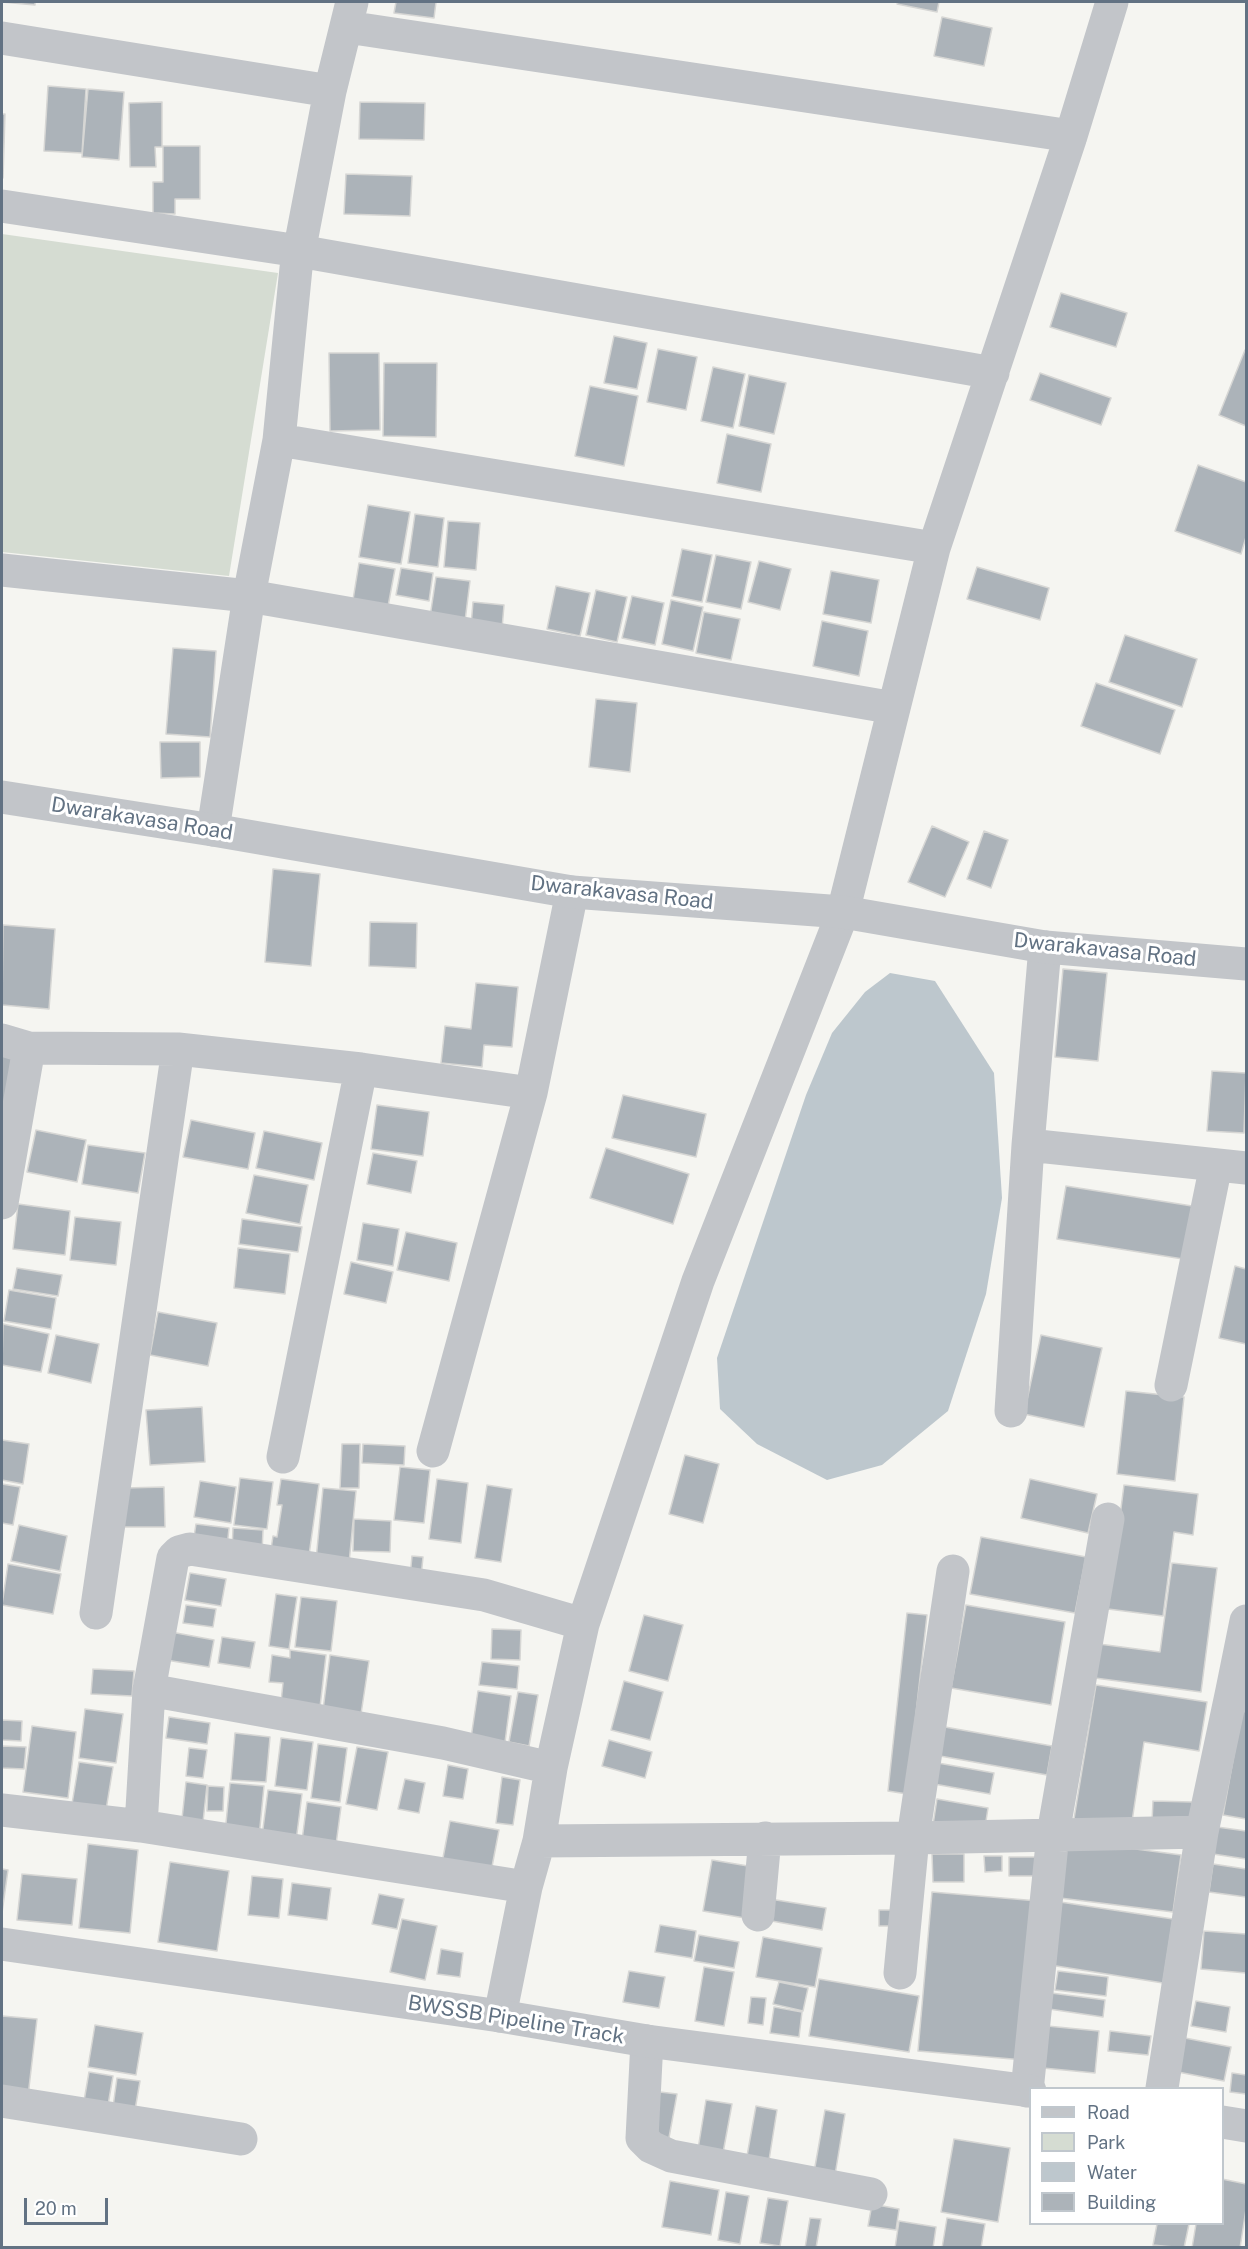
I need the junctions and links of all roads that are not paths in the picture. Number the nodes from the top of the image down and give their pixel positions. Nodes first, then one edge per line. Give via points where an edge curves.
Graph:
1 (1112, 2) edge
2 (349, 14) edge
3 (2, 38) edge
4 (330, 91) junction
5 (1071, 136) junction
6 (2, 206) edge
7 (299, 251) junction
8 (993, 373) junction
9 (279, 440) junction
10 (934, 548) junction
11 (2, 570) edge
12 (249, 596) junction
13 (894, 708) junction
14 (2, 797) edge
15 (213, 830) junction
16 (572, 892) junction
17 (843, 912) junction
18 (1045, 947) junction
19 (1246, 964) edge
20 (15, 1044) edge
21 (178, 1049) junction
22 (361, 1069) junction
23 (531, 1093) junction
24 (1028, 1145) junction
25 (1231, 1167) edge
26 (2, 1203) edge
27 (1171, 1385) dead end
28 (1011, 1411) dead end
29 (433, 1451) dead end
30 (283, 1456) dead end
31 (1108, 1519) dead end
32 (953, 1571) dead end
33 (96, 1613) dead end
34 (1246, 1622) edge
35 (584, 1624) junction
36 (149, 1690) junction
37 (1239, 1695) edge
38 (551, 1768) junction
39 (2, 1809) edge
40 (141, 1826) junction
41 (1202, 1832) junction
42 (1053, 1834) junction
43 (765, 1838) junction
44 (914, 1838) junction
45 (539, 1841) junction
46 (526, 1887) junction
47 (758, 1915) dead end
48 (2, 1944) edge
49 (900, 1973) dead end
50 (500, 2016) junction
51 (648, 2041) junction
52 (1029, 2087) edge
53 (1162, 2087) edge
54 (1029, 2091) edge
55 (2, 2101) edge
56 (1224, 2122) edge
57 (1246, 2126) edge
58 (241, 2139) dead end
59 (871, 2194) dead end

1 - 5 street
2 - 4 street
2 - 5 street
3 - 4 street
4 - 7 street
5 - 8 street
6 - 7 street
7 - 8 street
7 - 9 street
8 - 10 street
9 - 10 street
9 - 12 street
10 - 13 street
11 - 12 street
12 - 13 street
12 - 15 street
13 - 17 street
14 - 15 street, Dwarakavasa Road
15 - 16 street, Dwarakavasa Road
16 - 17 street, Dwarakavasa Road
16 - 23 street
17 - 18 street, Dwarakavasa Road
17 - 35 street via 698,1281
18 - 19 street, Dwarakavasa Road
18 - 24 street
20 - 21 street
20 - 26 street
21 - 22 street
21 - 33 street
22 - 23 street
22 - 30 street
23 - 29 street
24 - 25 street
24 - 28 street
25 - 27 street
31 - 42 street
32 - 44 street
34 - 37 street
35 - 36 street via 484,1595 190,1549 172,1558
35 - 38 street
36 - 38 street via 443,1743
36 - 40 street
37 - 41 street
38 - 45 street
39 - 40 street
40 - 46 street
41 - 42 street
41 - 53 street
42 - 44 street
42 - 52 street
43 - 44 street
43 - 45 street
43 - 47 street
44 - 49 street
45 - 46 street
46 - 50 street
48 - 50 street, BWSSB Pipeline Track
50 - 51 street, BWSSB Pipeline Track
51 - 54 street, BWSSB Pipeline Track
51 - 59 street via 642,2138 651,2147 671,2156
55 - 58 street
56 - 57 street

